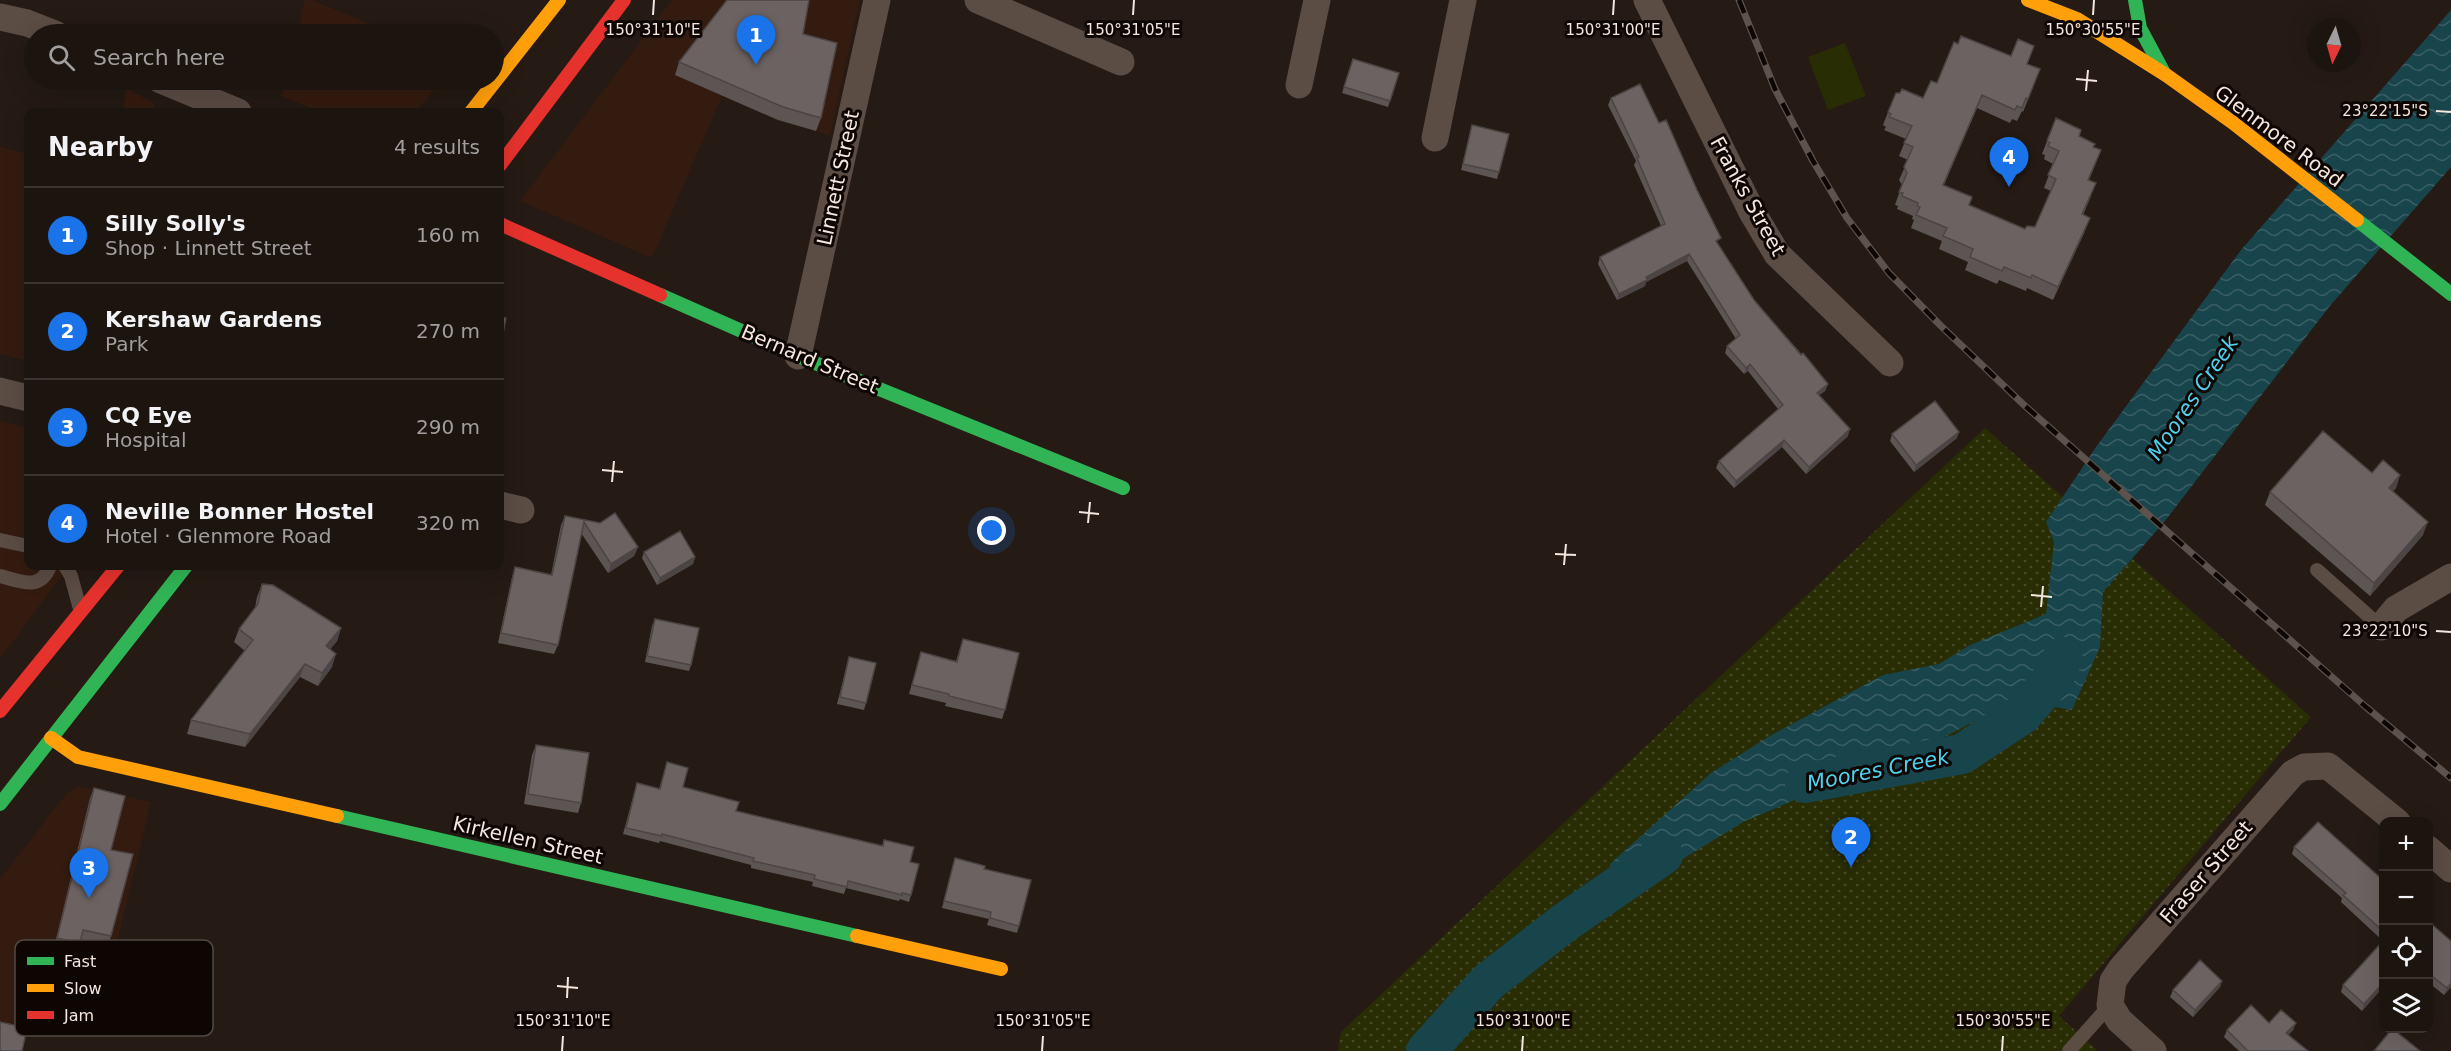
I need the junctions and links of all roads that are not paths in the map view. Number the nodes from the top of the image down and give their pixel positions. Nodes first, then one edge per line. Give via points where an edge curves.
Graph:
1 (552, 0) edge
2 (559, 0) edge
3 (624, 0) edge
4 (877, 0) edge
5 (978, 0) edge
6 (1317, 0) edge
7 (1463, 0) edge
8 (1647, 0) edge
9 (2028, 0) edge
10 (2135, 0) edge
11 (2081, 9) edge
12 (0, 16) edge
13 (30, 24) edge
14 (538, 28) junction
15 (1121, 62) dead end
16 (504, 71) edge
17 (2166, 75) junction
18 (1299, 85) dead end
19 (184, 90) edge
20 (489, 90) edge
21 (228, 108) edge
22 (474, 108) edge
23 (1436, 138) dead end
24 (504, 160) edge
25 (504, 226) edge
26 (2451, 294) edge
27 (798, 356) junction
28 (1890, 363) dead end
29 (0, 391) edge
30 (24, 397) edge
31 (1123, 488) dead end
32 (0, 540) edge
33 (24, 545) edge
34 (48, 570) edge
35 (67, 570) edge
36 (115, 570) edge
37 (183, 570) edge
38 (2317, 570) dead end
39 (0, 576) edge
40 (2451, 578) edge
41 (81, 611) junction
42 (2381, 627) joint
43 (0, 711) edge
44 (51, 738) junction
45 (0, 804) edge
46 (2391, 817) edge
47 (2433, 853) edge
48 (2451, 869) edge
49 (1001, 969) dead end
50 (2110, 1005) junction
51 (2069, 1051) edge
52 (2153, 1051) edge

1 - 14 street
2 - 14 street
3 - 24 street
4 - 27 street, Linnett Street
5 - 15 street
6 - 18 street
7 - 23 street
8 - 28 street, Franks Street via 1752,212 1777,254
9 - 11 street, Glenmore Road
10 - 17 street via 2140,29
11 - 17 street, Glenmore Road
12 - 13 street
14 - 16 street
17 - 26 street, Glenmore Road
19 - 21 street
20 - 22 street
25 - 27 street, Bernard Street
27 - 31 street, Bernard Street
29 - 30 street
32 - 33 lane
34 - 39 lane via 44,578 30,583
35 - 41 lane
36 - 41 street
37 - 44 street
38 - 42 lane
40 - 42 street via 2396,609
41 - 43 street
44 - 45 street
44 - 49 street, Kirkellen Street via 78,757
46 - 50 street, Fraser Street via 2328,765 2304,767 2293,773 2121,969 2113,981
47 - 48 street
50 - 51 lane
50 - 52 street via 2119,1020

